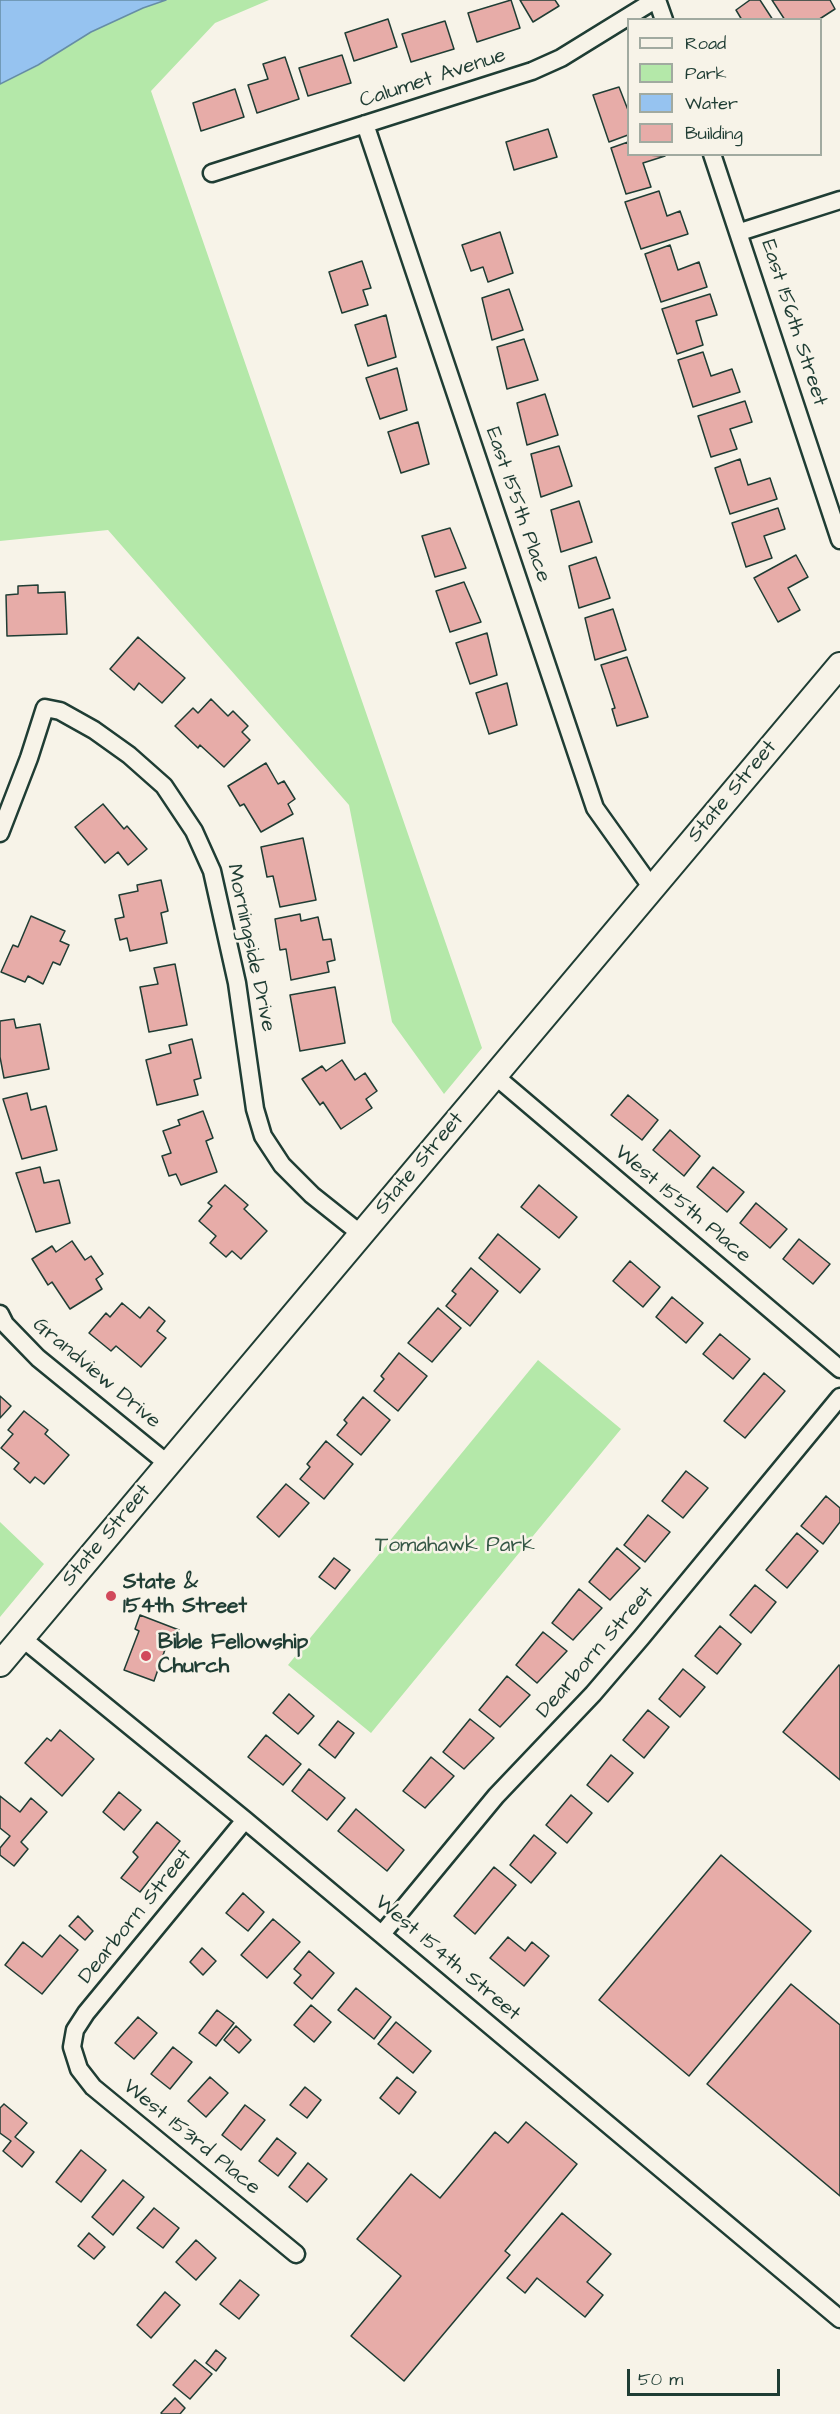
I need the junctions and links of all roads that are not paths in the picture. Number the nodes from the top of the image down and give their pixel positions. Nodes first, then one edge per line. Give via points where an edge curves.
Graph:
1 (656, 0) edge
2 (663, 18) edge
3 (365, 124) junction
4 (713, 156) edge
5 (212, 173) dead end
6 (840, 200) edge
7 (740, 232) junction
8 (840, 540) edge
9 (840, 664) edge
10 (0, 832) edge
11 (652, 888) junction
12 (494, 1075) junction
13 (361, 1234) junction
14 (0, 1314) edge
15 (840, 1369) edge
16 (840, 1397) edge
17 (168, 1464) junction
18 (22, 1638) junction
19 (0, 1664) edge
20 (245, 1820) junction
21 (382, 1935) junction
22 (72, 2047) joint
23 (296, 2253) dead end
24 (840, 2319) edge

1 - 2 street
1 - 3 street, Calumet Avenue via 561,58 532,71
3 - 5 street, Calumet Avenue
3 - 11 street, East 155th Place via 596,807
4 - 7 street, East 156th Street
6 - 7 street
7 - 8 street, East 156th Street
9 - 11 main road, State Street
10 - 13 street, Morningside Drive via 45,708 60,711 129,755 164,786 177,802 212,871 237,983 255,1108 263,1136 282,1165
11 - 12 main road, State Street
12 - 13 main road, State Street
12 - 15 street, West 155th Place
13 - 17 main road, State Street
14 - 17 street, Grandview Drive via 4,1324 38,1358
16 - 21 street, Dearborn Street via 627,1654 496,1796
17 - 18 main road, State Street
18 - 19 main road, State Street
18 - 20 street, West 154th Street
20 - 21 street, West 154th Street
20 - 22 street, Dearborn Street via 86,2013 75,2030
21 - 24 street, West 154th Street
22 - 23 street, West 153rd Place via 79,2069 93,2087

